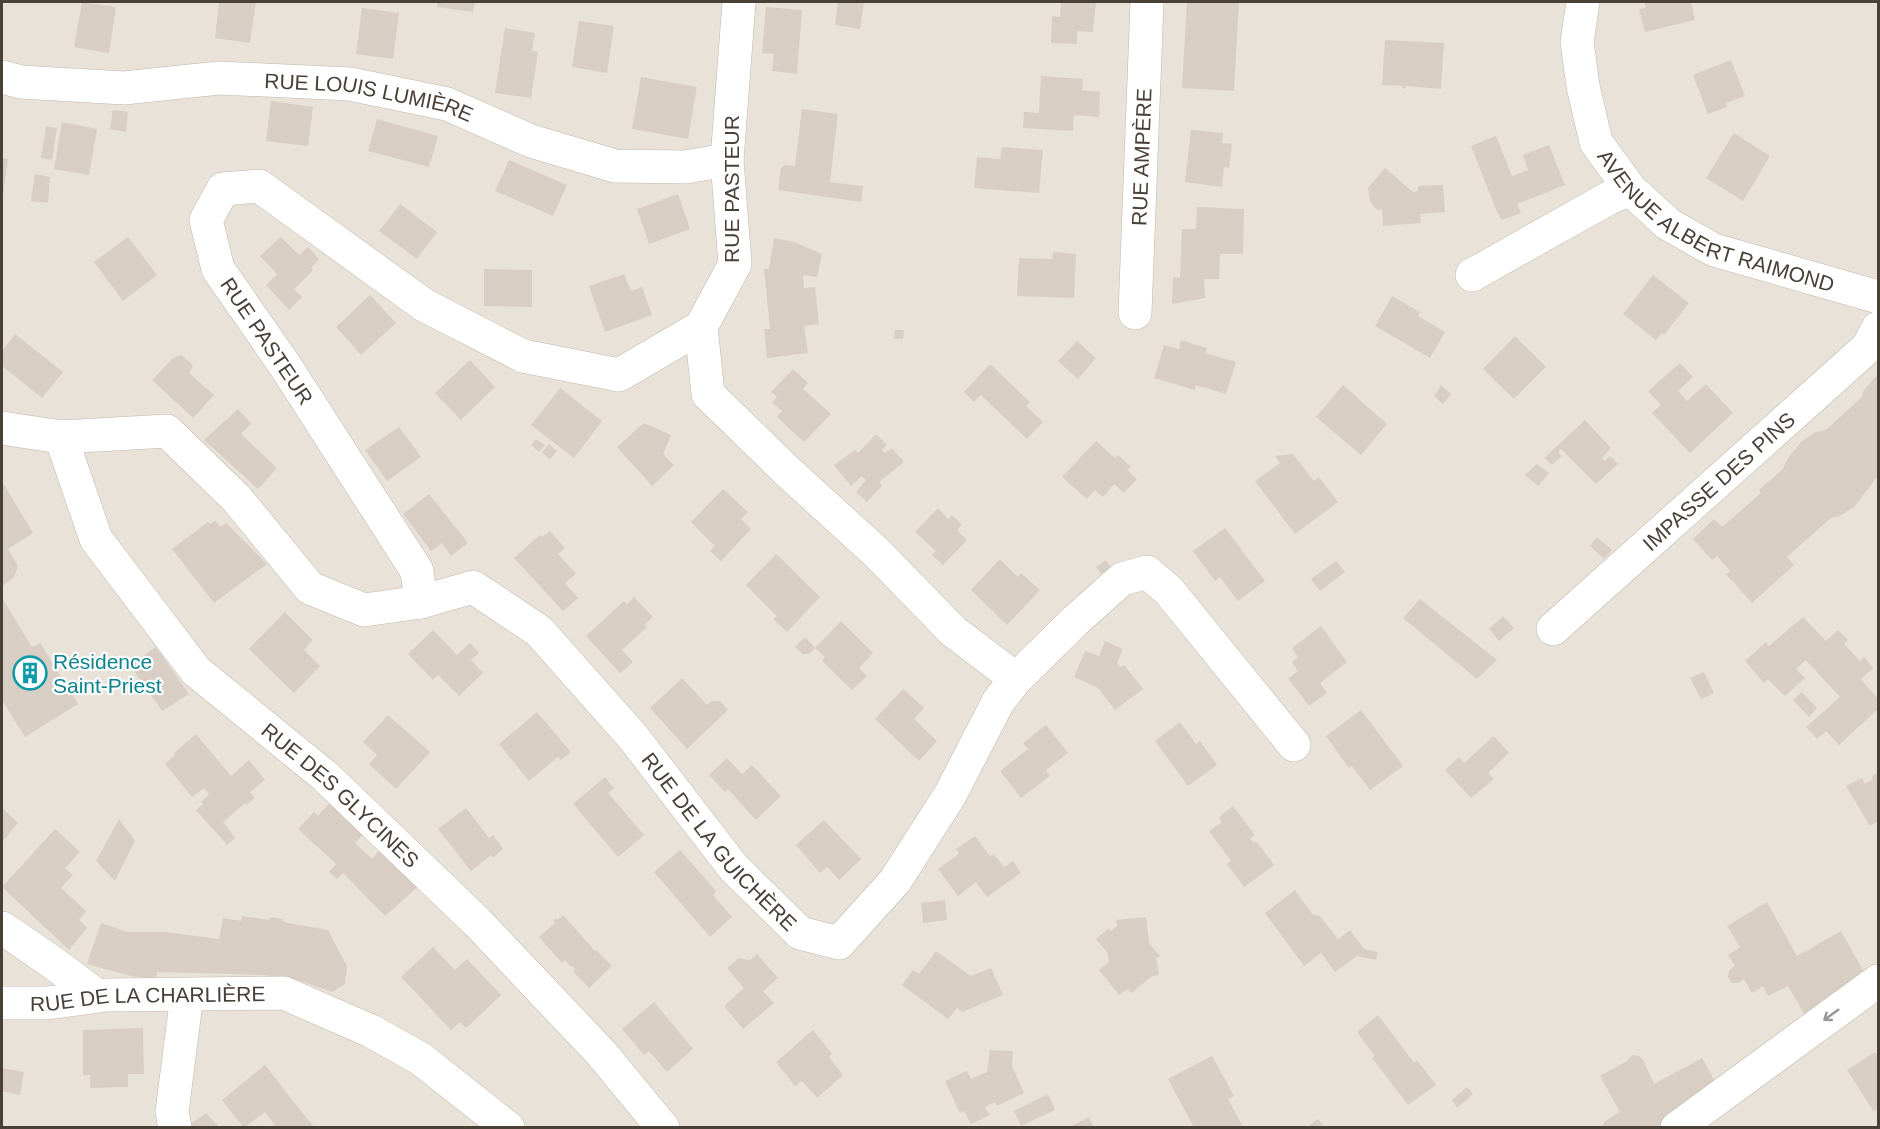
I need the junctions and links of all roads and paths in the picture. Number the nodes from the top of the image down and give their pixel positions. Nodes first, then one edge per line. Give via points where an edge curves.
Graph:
1 (738, 2) edge
2 (1147, 2) edge
3 (1583, 2) edge
4 (2, 77) edge
5 (727, 160) junction
6 (1630, 189) junction
7 (1472, 275) dead end
8 (1878, 297) edge
9 (1135, 313) dead end
10 (701, 327) junction
11 (1878, 328) edge
12 (2, 428) edge
13 (61, 437) junction
14 (421, 602) junction
15 (1553, 629) dead end
16 (1016, 679) junction
17 (1294, 745) dead end
18 (2, 928) edge
19 (1878, 981) edge
20 (96, 995) junction
21 (187, 995) junction
22 (2, 1003) edge
23 (506, 1126) edge
24 (175, 1128) edge
25 (663, 1128) edge
26 (1677, 1128) edge

1 - 5 street, RUE PASTEUR
2 - 9 street, RUE AMPÈRE
3 - 6 street, AVENUE ALBERT RAIMOND via 1577,42 1596,142
4 - 5 street, RUE LOUIS LUMIÈRE via 21,82 124,88 219,78 350,84 447,104 531,141 615,166 685,167
5 - 10 street, RUE PASTEUR via 735,264
6 - 7 street
6 - 8 street, AVENUE ALBERT RAIMOND via 1668,224 1714,250
10 - 14 street, RUE PASTEUR via 619,375 523,356 424,305 259,186 223,189 206,220 218,269 417,571
10 - 16 street via 708,394 953,630
11 - 15 street, IMPASSE DES PINS via 1868,346
12 - 13 street
13 - 14 street via 167,430 237,499 310,588 364,610
13 - 25 street, RUE DES GLYCINES via 96,539 196,671 325,776 478,923 602,1054
14 - 16 street, RUE DE LA GUICHÈRE via 473,587 539,631 633,737 733,867 800,933 839,943 895,881 950,795 998,702
16 - 17 street, RUE DE LA GUICHÈRE via 1122,579 1147,572 1169,591
18 - 20 street
19 -> 26 street
20 - 21 street, RUE DE LA CHARLIÈRE
20 - 22 street, RUE DE LA CHARLIÈRE via 47,1003
21 - 23 street, RUE DE LA CHARLIÈRE via 284,993 371,1031 421,1059
21 - 24 street via 172,1112

